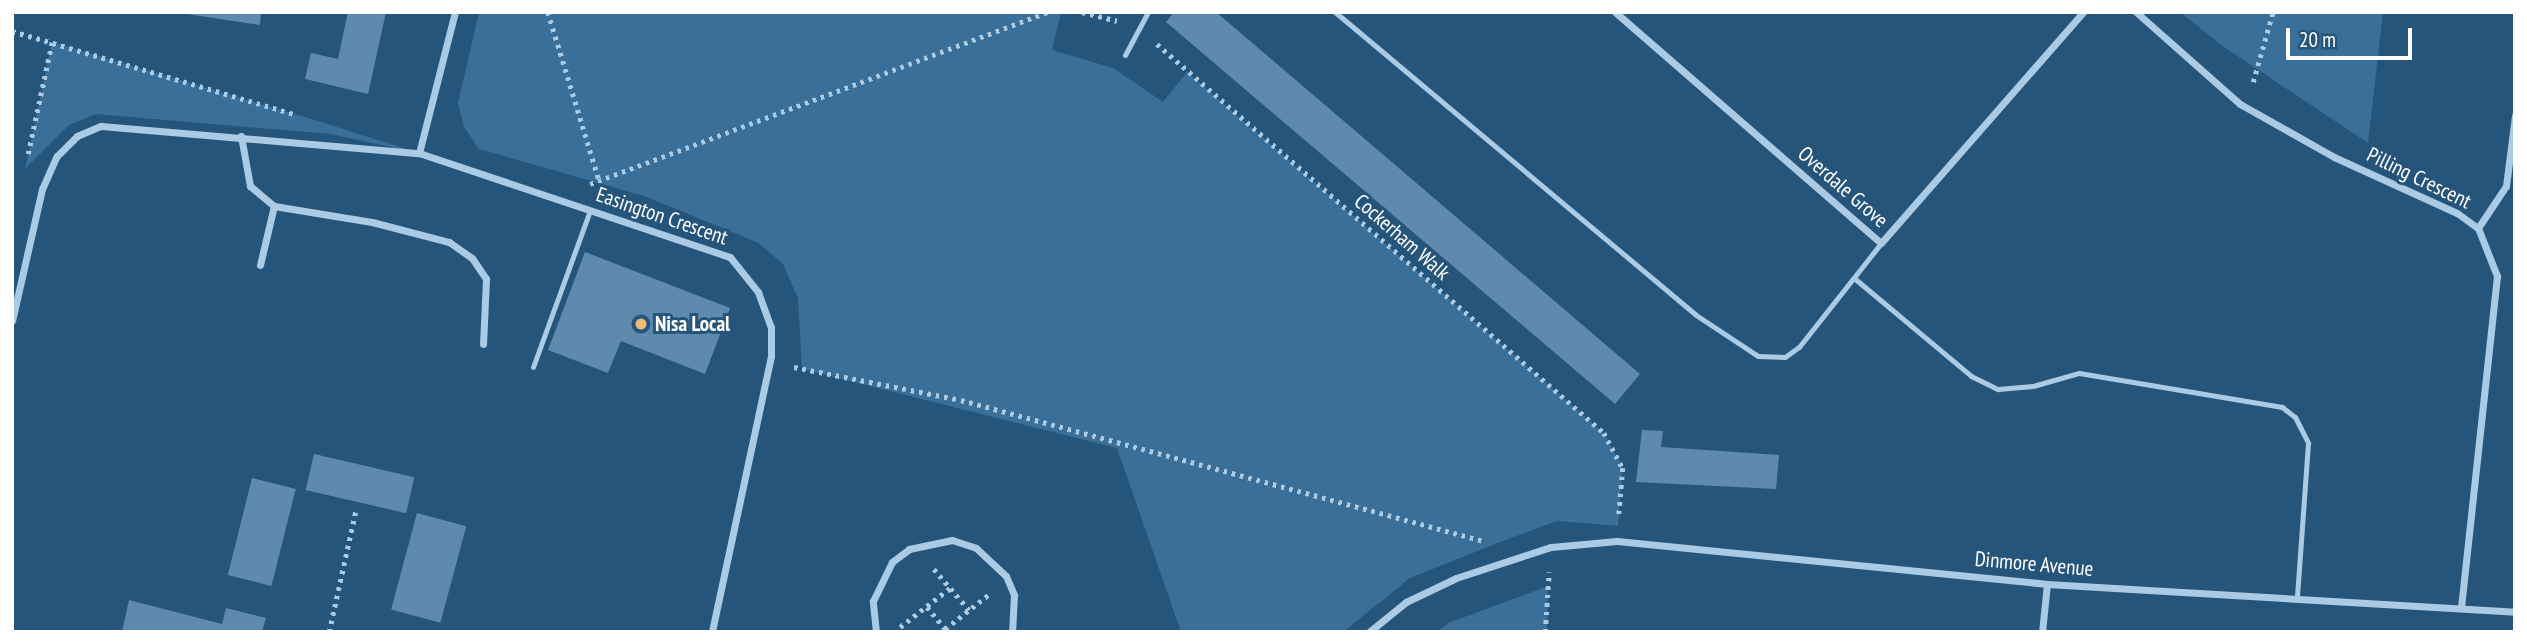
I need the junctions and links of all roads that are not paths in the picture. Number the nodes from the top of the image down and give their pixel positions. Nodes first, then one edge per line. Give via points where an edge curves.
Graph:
1 (455, 12) edge
2 (1148, 12) edge
3 (1335, 12) edge
4 (1615, 12) edge
5 (2082, 12) edge
6 (2136, 12) edge
7 (1125, 55) dead end
8 (2515, 116) edge
9 (241, 136) junction
10 (418, 153) junction
11 (274, 206) junction
12 (590, 210) junction
13 (2479, 229) junction
14 (1881, 243) junction
15 (260, 265) dead end
16 (1854, 278) junction
17 (12, 321) edge
18 (483, 344) dead end
19 (533, 368) dead end
20 (2047, 584) junction
21 (2297, 598) junction
22 (2461, 606) junction
23 (2515, 612) edge
24 (712, 632) edge
25 (876, 632) edge
26 (1012, 632) edge
27 (1369, 632) edge
28 (2042, 632) edge

1 - 10 street
2 - 7 lane
3 - 16 lane via 1696,315 1758,356 1785,358 1799,347
4 - 14 street, Overdale Grove
5 - 14 street, Overdale Grove
6 - 13 street, Pilling Crescent via 2240,104 2334,158 2457,213
8 - 13 street via 2506,186
9 - 10 street, Easington Crescent
9 - 11 street via 250,186
9 - 17 street, Easington Crescent via 101,126 77,136 57,156 42,189
10 - 12 street, Easington Crescent
11 - 15 street
11 - 18 street via 372,222 449,242 472,258 486,279
12 - 19 lane
12 - 24 street, Easington Crescent via 730,257 758,292 771,327 769,362
13 - 22 street, Pilling Crescent via 2497,276
14 - 16 lane
16 - 21 lane via 1971,376 1998,389 2033,386 2079,373 2282,407 2295,417 2308,443
20 - 21 street, Dinmore Avenue
20 - 27 street, Dinmore Avenue via 1617,541 1533,552 1419,596
20 - 28 street
21 - 22 street, Dinmore Avenue
22 - 23 street, Dinmore Avenue
25 - 26 street via 873,601 879,580 892,562 930,541 964,542 993,559 1007,579 1016,615

